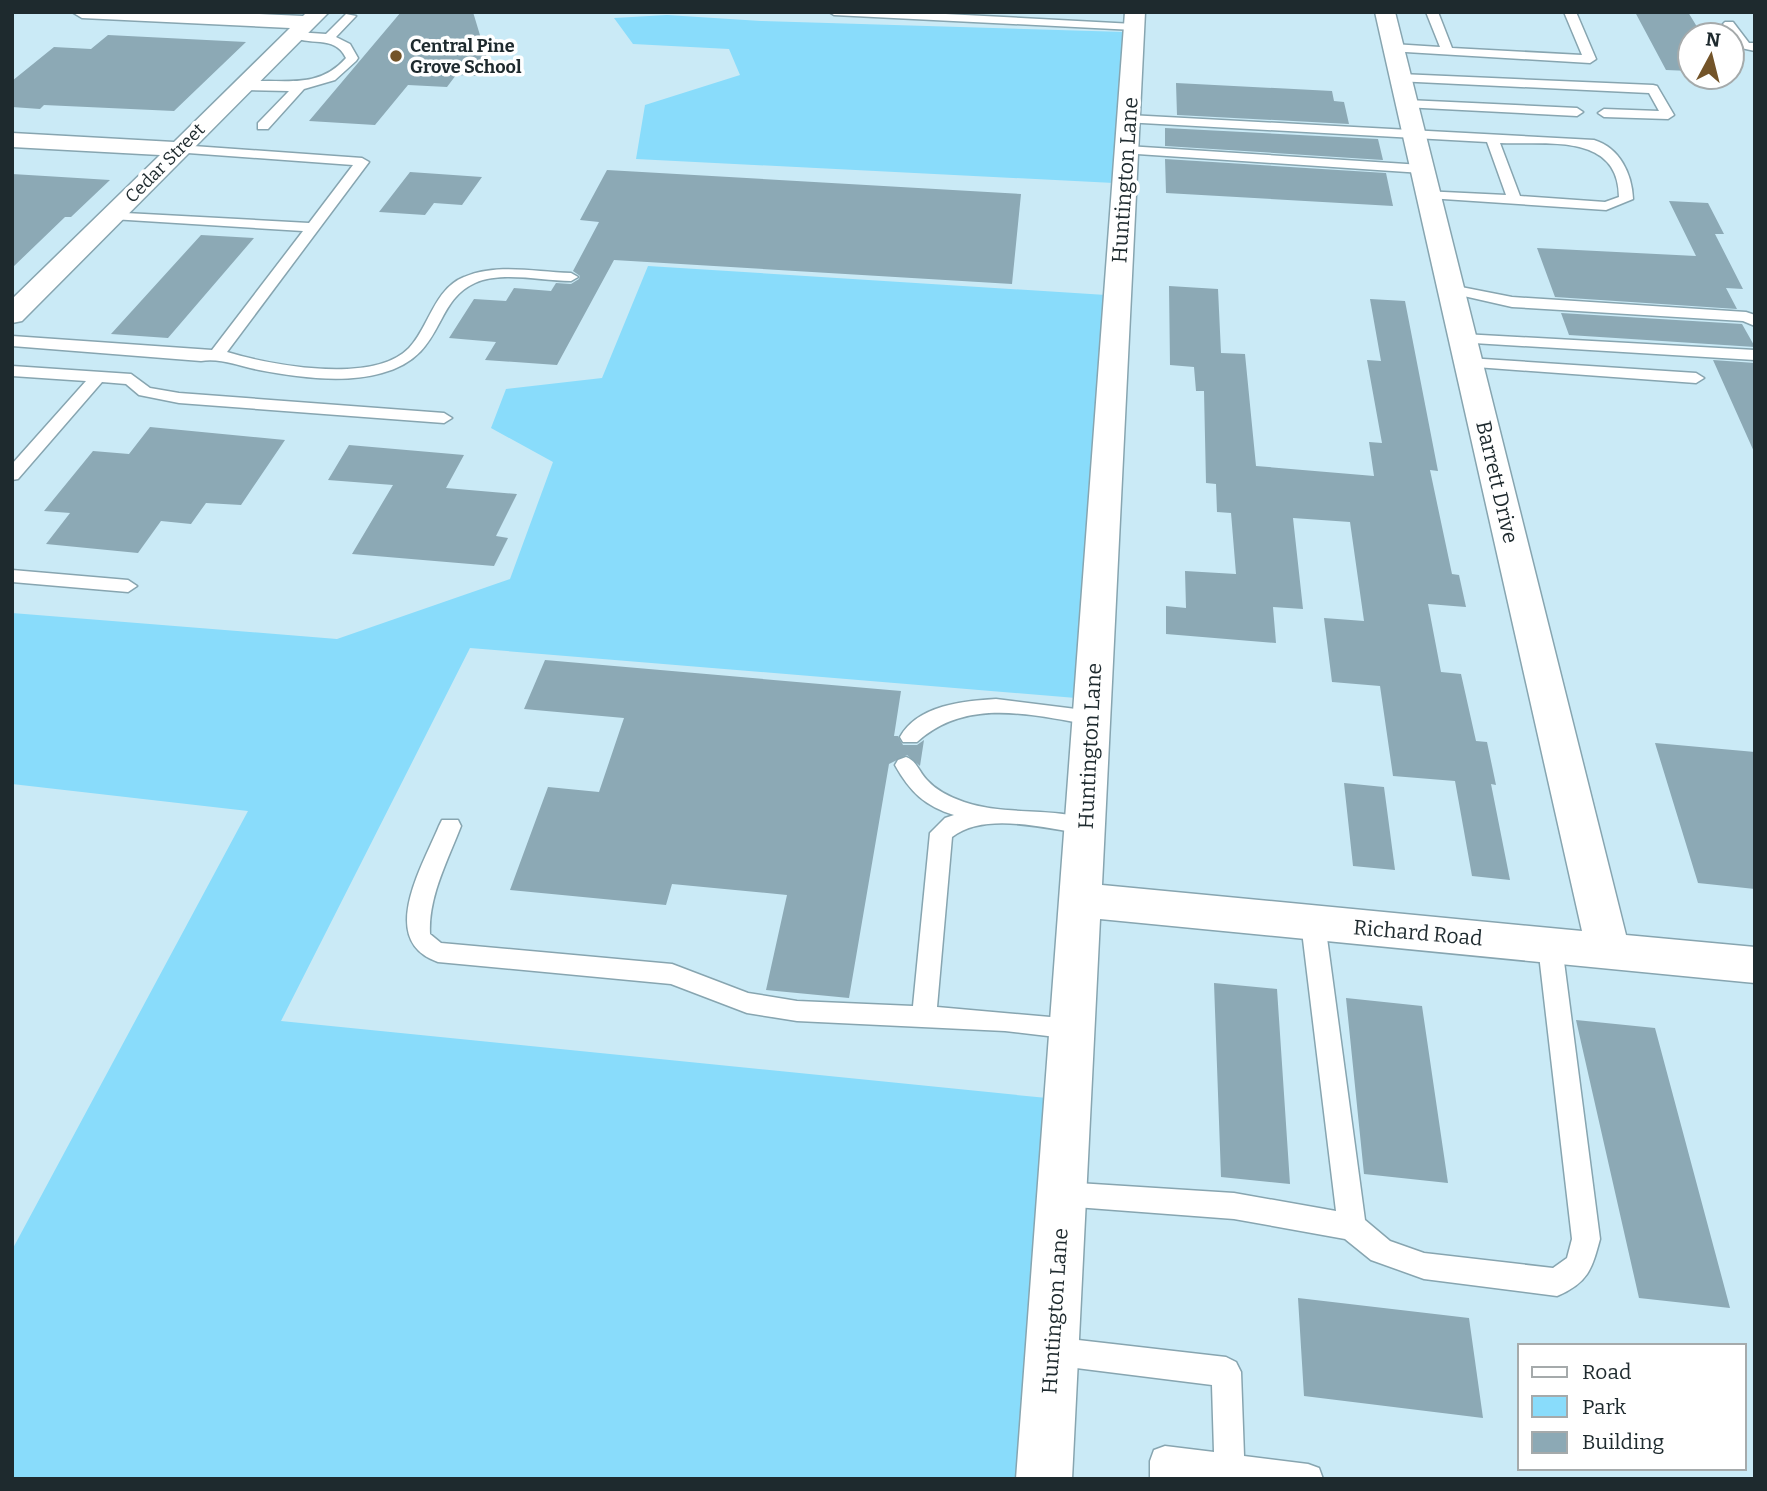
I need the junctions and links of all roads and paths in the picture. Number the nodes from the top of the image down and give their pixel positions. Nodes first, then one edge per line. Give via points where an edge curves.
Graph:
1 (82, 12) edge
2 (834, 12) edge
3 (1385, 12) edge
4 (1433, 12) edge
5 (1570, 12) edge
6 (350, 16) dead end
7 (1065, 18) edge
8 (1135, 20) edge
9 (308, 23) edge
10 (329, 38) junction
11 (1447, 51) junction
12 (1400, 77) junction
13 (243, 86) junction
14 (298, 89) junction
15 (1577, 112) dead end
16 (1604, 113) dead end
17 (263, 126) dead end
18 (1128, 135) junction
19 (1414, 136) junction
20 (1492, 139) junction
21 (12, 141) edge
22 (179, 149) junction
23 (1425, 181) junction
24 (1515, 200) junction
25 (112, 215) junction
26 (313, 228) junction
27 (571, 277) dead end
28 (1451, 289) junction
29 (12, 315) edge
30 (1755, 321) edge
31 (12, 341) edge
32 (1466, 351) junction
33 (217, 354) junction
34 (1755, 355) edge
35 (12, 371) edge
36 (98, 377) junction
37 (1696, 378) dead end
38 (444, 418) dead end
39 (12, 475) edge
40 (12, 576) edge
41 (128, 586) dead end
42 (1092, 718) junction
43 (910, 737) dead end
44 (905, 765) dead end
45 (982, 816) junction
46 (450, 826) dead end
47 (1085, 826) junction
48 (1080, 900) junction
49 (1312, 923) junction
50 (1550, 946) junction
51 (1609, 952) junction
52 (1755, 965) edge
53 (924, 1016) junction
54 (1073, 1029) junction
55 (1062, 1194) junction
56 (1352, 1227) junction
57 (1052, 1351) junction
58 (1230, 1474) edge
59 (1299, 1478) edge
60 (1044, 1479) edge
61 (1165, 1479) edge

1 - 9 street
2 - 7 lane
3 - 12 street, Barrett Drive
4 - 11 lane
5 - 11 lane via 1590,59
6 - 10 lane
7 - 8 lane
8 - 18 street, Huntington Lane
9 - 10 lane
9 - 13 street, Cedar Street
10 - 14 lane via 346,46 352,58 341,70
11 - 12 lane
12 - 15 lane
12 - 16 lane via 1653,89 1668,115
12 - 19 street, Barrett Drive
13 - 14 lane
13 - 22 street, Cedar Street
14 - 17 lane
18 - 19 lane
18 - 23 lane
18 - 42 street, Huntington Lane
19 - 20 lane
19 - 23 street, Barrett Drive
20 - 24 lane
20 - 24 lane via 1594,144 1612,155 1626,179 1626,199 1606,206
21 - 22 street
22 - 25 street, Cedar Street
22 - 26 lane via 362,162
23 - 24 lane
23 - 28 street, Barrett Drive
25 - 26 lane
25 - 29 street, Cedar Street
26 - 33 lane
27 - 33 lane via 497,276 467,281 408,357 378,370 318,372 245,364
28 - 30 lane via 1512,302
28 - 32 street, Barrett Drive
31 - 33 lane
32 - 34 lane
32 - 37 lane
32 - 51 street, Barrett Drive
35 - 36 lane
36 - 38 lane via 131,379 145,392 179,398
36 - 39 lane
40 - 41 lane
42 - 43 lane via 1011,705 958,709 919,726
42 - 47 street, Huntington Lane
44 - 45 lane via 915,785 934,799
45 - 47 lane
45 - 53 lane via 948,825 941,833
46 - 53 lane via 418,922 419,936 438,952 672,974 747,1003 797,1011
47 - 48 street, Huntington Lane
48 - 49 street, Richard Road
48 - 54 street, Huntington Lane
49 - 50 street, Richard Road
49 - 56 lane
50 - 51 street, Richard Road
50 - 56 lane via 1586,1239 1579,1266 1557,1282 1424,1266 1381,1251
51 - 52 street, Richard Road
53 - 54 lane
54 - 55 street, Huntington Lane
55 - 56 lane via 1234,1206
55 - 57 street, Huntington Lane
57 - 58 lane via 1226,1373
57 - 60 street, Huntington Lane
58 - 59 lane
58 - 61 lane via 1166,1461

